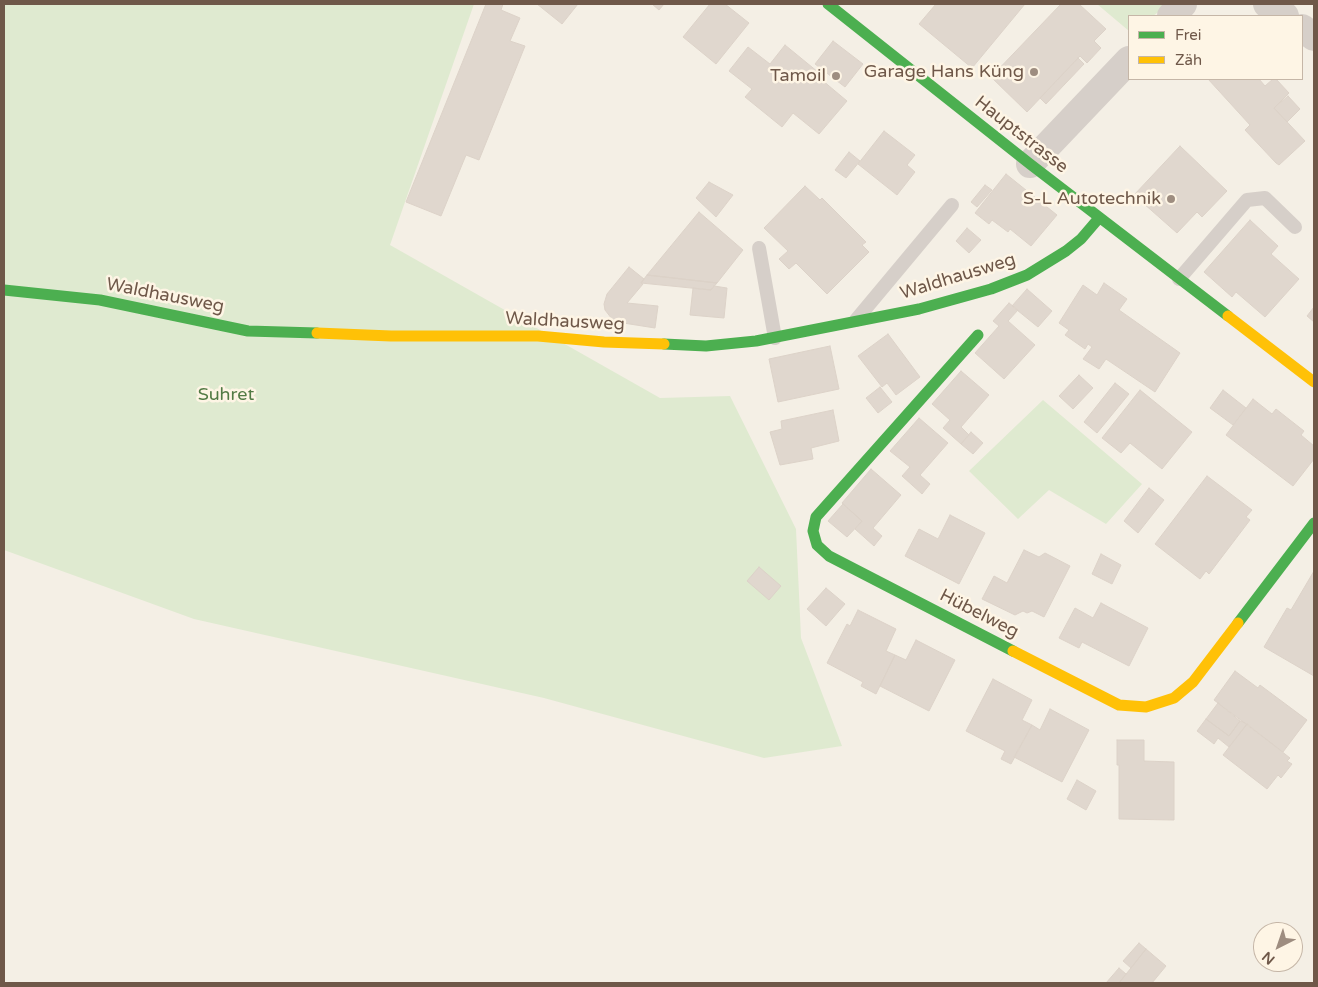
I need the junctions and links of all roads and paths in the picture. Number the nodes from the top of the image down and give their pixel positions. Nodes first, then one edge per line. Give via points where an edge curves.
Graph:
1 (828, 4) edge
2 (1183, 4) edge
3 (1267, 4) edge
4 (1172, 15) edge
5 (1284, 15) edge
6 (1303, 29) edge
7 (1314, 37) edge
8 (1128, 61) edge
9 (1030, 164) junction
10 (952, 206) dead end
11 (1100, 218) junction
12 (1295, 227) dead end
13 (759, 248) dead end
14 (1179, 279) junction
15 (4, 290) edge
16 (853, 323) junction
17 (978, 335) dead end
18 (775, 338) junction
19 (1314, 382) edge
20 (1314, 523) edge

1 - 9 street, Hauptstrasse
2 - 4 street
3 - 5 street
6 - 7 street
8 - 9 street
9 - 11 street, Hauptstrasse
10 - 16 lane
11 - 14 street, Hauptstrasse
11 - 16 street, Waldhausweg via 1081,239 1027,275 991,289 919,309
12 - 14 lane via 1265,198 1247,200
13 - 18 lane
14 - 19 street, Hauptstrasse
15 - 18 street, Waldhausweg via 100,300 248,331 391,336 538,336 706,346
16 - 18 street, Waldhausweg
17 - 20 street, Hübelweg via 816,517 813,531 817,545 829,556 1119,705 1146,707 1174,698 1193,682

